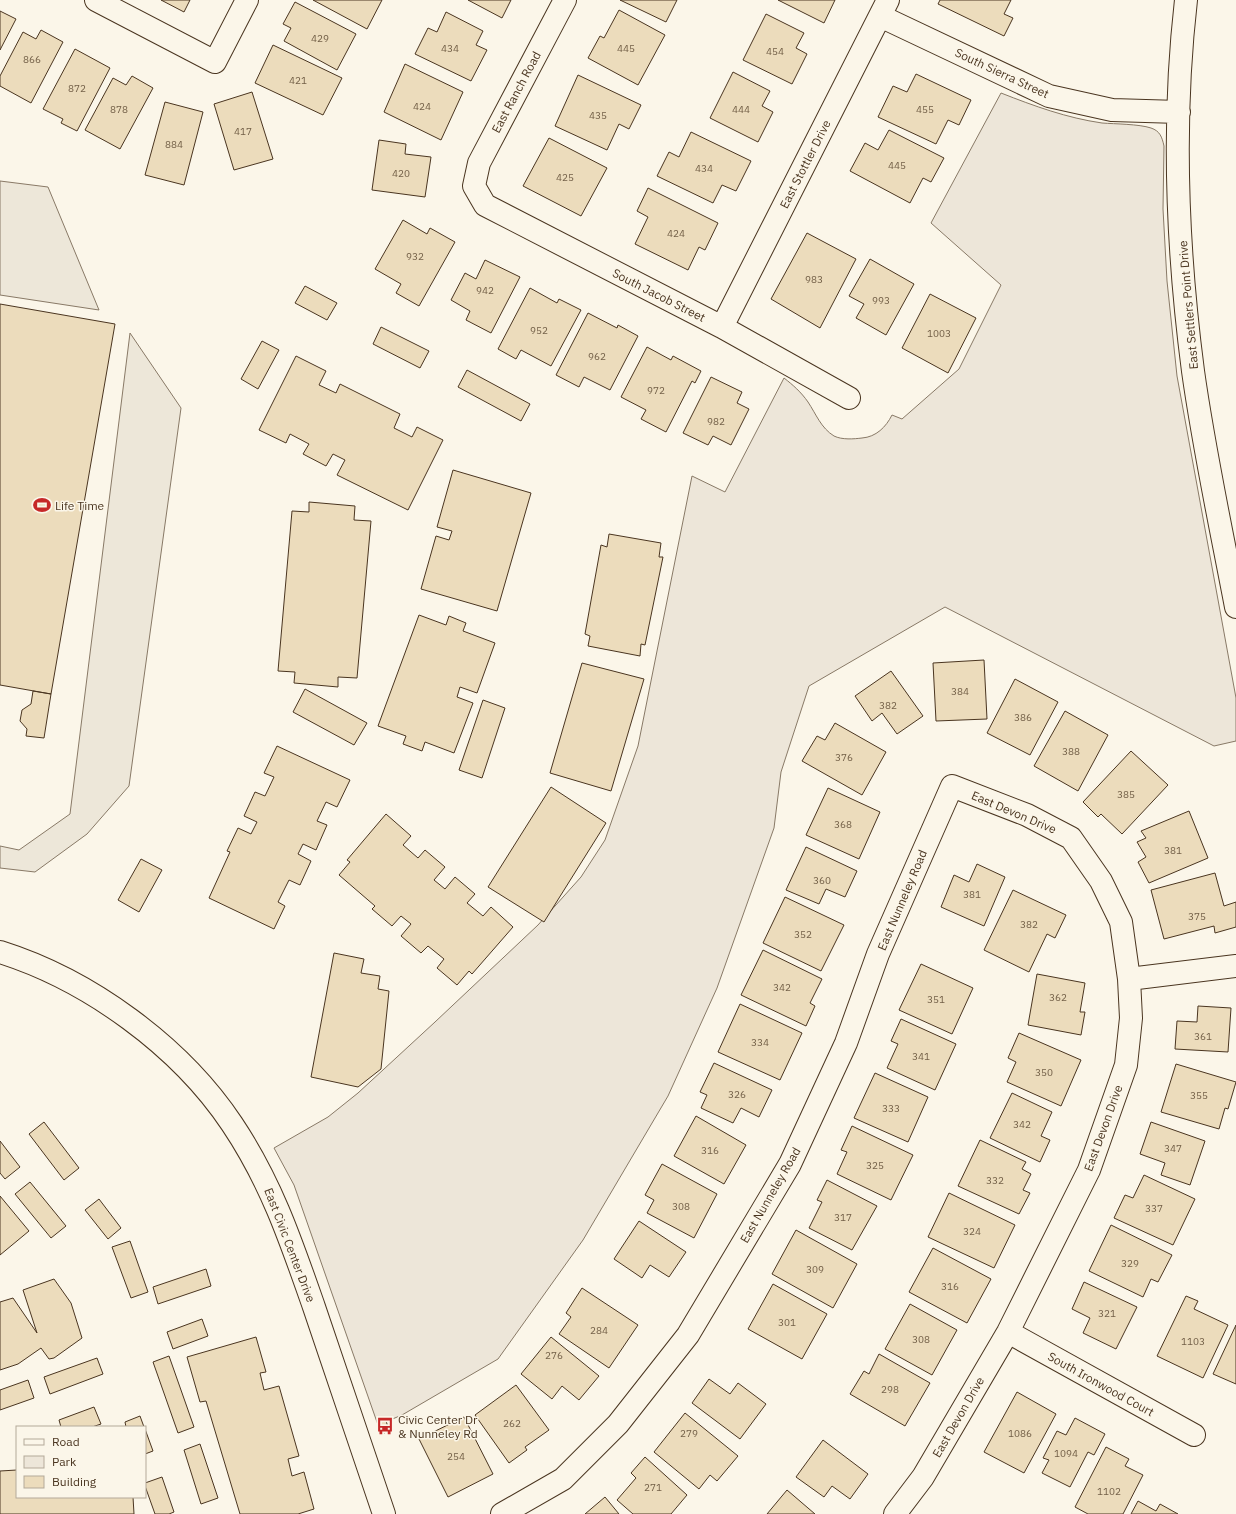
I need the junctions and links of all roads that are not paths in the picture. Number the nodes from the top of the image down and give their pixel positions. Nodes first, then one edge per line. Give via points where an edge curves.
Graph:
1 (96, 0) edge
2 (247, 0) edge
3 (565, 0) edge
4 (1186, 0) edge
5 (884, 8) edge
6 (1179, 112) junction
7 (474, 186) joint
8 (722, 327) junction
9 (849, 398) dead end
10 (1236, 607) edge
11 (952, 786) joint
12 (0, 952) edge
13 (1236, 966) edge
14 (1129, 979) junction
15 (1008, 1332) junction
16 (1194, 1435) dead end
17 (384, 1514) edge
18 (502, 1514) edge
19 (895, 1514) edge

1 - 2 street via 215,62
3 - 7 street, East Ranch Road via 479,163
4 - 6 street, East Settlers Point Drive
5 - 6 street, South Sierra Street via 1050,96 1112,110
5 - 8 street, East Stottler Drive
6 - 10 street, East Settlers Point Drive via 1180,213 1187,317 1201,423
7 - 8 street, South Jacob Street via 485,205
8 - 9 street, South Jacob Street
11 - 14 street, East Devon Drive via 1027,815 1071,838 1101,881 1121,922
11 - 18 street, East Nunneley Road via 878,954 846,1043 790,1164 688,1335 618,1424 563,1479
12 - 17 street, East Civic Center Drive via 66,979 139,1027 164,1046 231,1122 261,1172 286,1227
13 - 14 street
14 - 15 street, East Devon Drive via 1131,1018 1126,1065 1089,1170
15 - 16 street, South Ironwood Court
15 - 19 street, East Devon Drive via 923,1477

